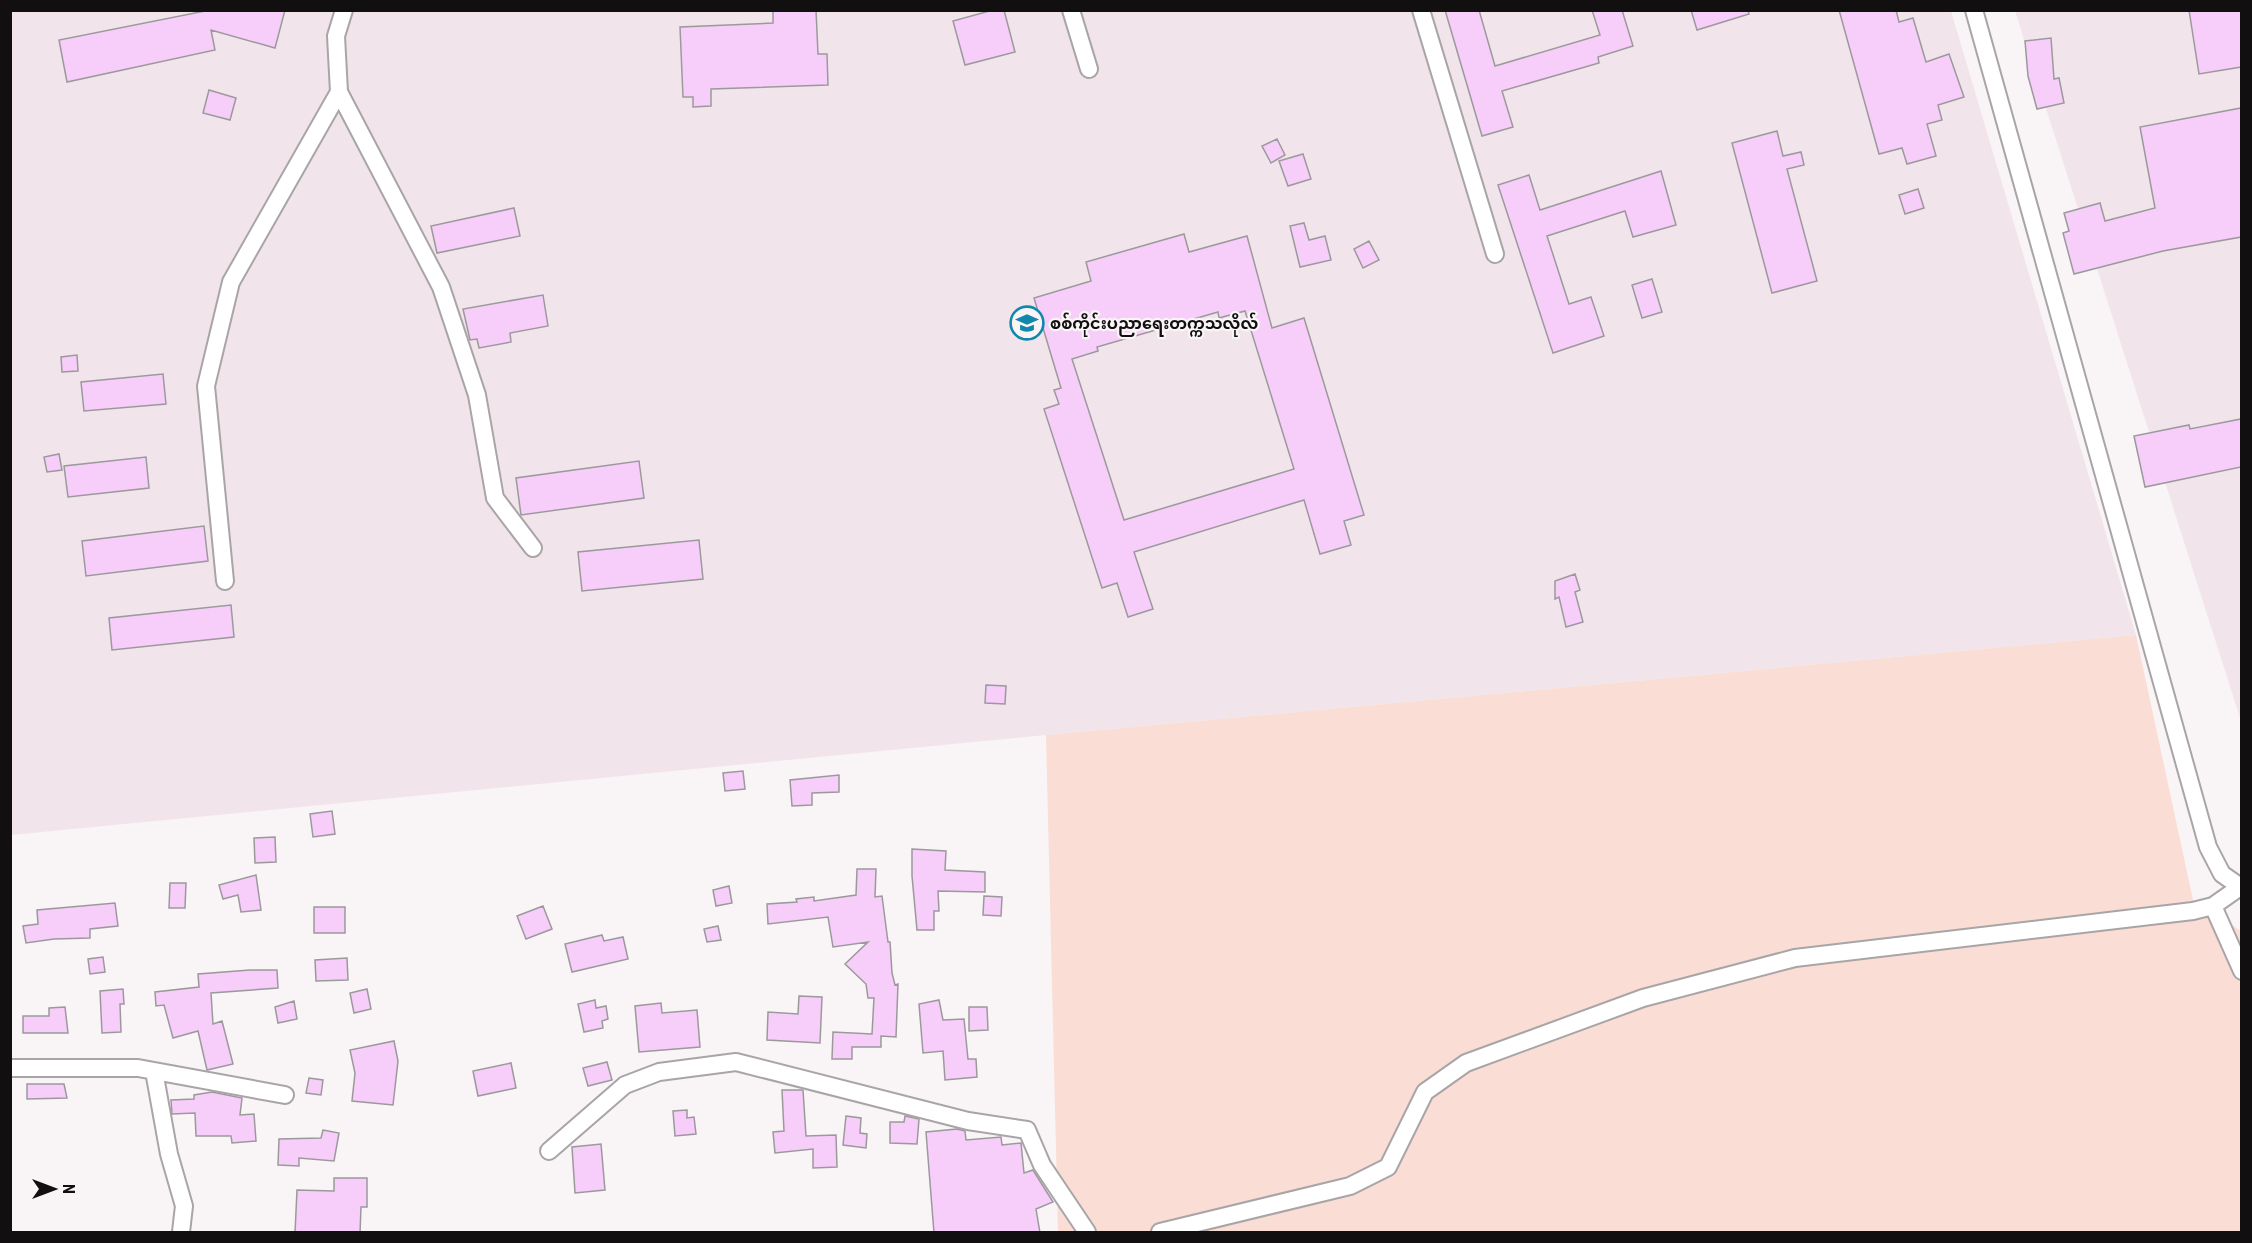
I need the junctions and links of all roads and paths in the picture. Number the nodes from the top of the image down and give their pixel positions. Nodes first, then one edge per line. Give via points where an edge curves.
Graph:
1 (344, 10) edge
2 (1071, 10) edge
3 (1421, 10) edge
4 (1974, 10) edge
5 (1089, 69) dead end
6 (339, 92) junction
7 (1494, 254) dead end
8 (533, 548) dead end
9 (225, 581) dead end
10 (2241, 887) edge
11 (2213, 906) junction
12 (2241, 971) edge
13 (10, 1068) edge
14 (154, 1071) junction
15 (285, 1095) dead end
16 (549, 1151) dead end
17 (181, 1233) edge
18 (1087, 1233) edge
19 (1160, 1233) edge

1 - 6 street via 336,36
2 - 5 street
3 - 7 street
4 - 10 street via 2208,847 2222,874
6 - 8 street via 441,286 477,395 495,498
6 - 9 street via 231,282 206,386
10 - 11 street
11 - 12 street
11 - 19 street via 1795,958 1643,998 1466,1063 1425,1092 1388,1167 1350,1186
13 - 14 street
14 - 15 street
14 - 17 street via 169,1154 184,1206
16 - 18 street via 625,1085 659,1072 736,1062 968,1122 1027,1131 1042,1165

